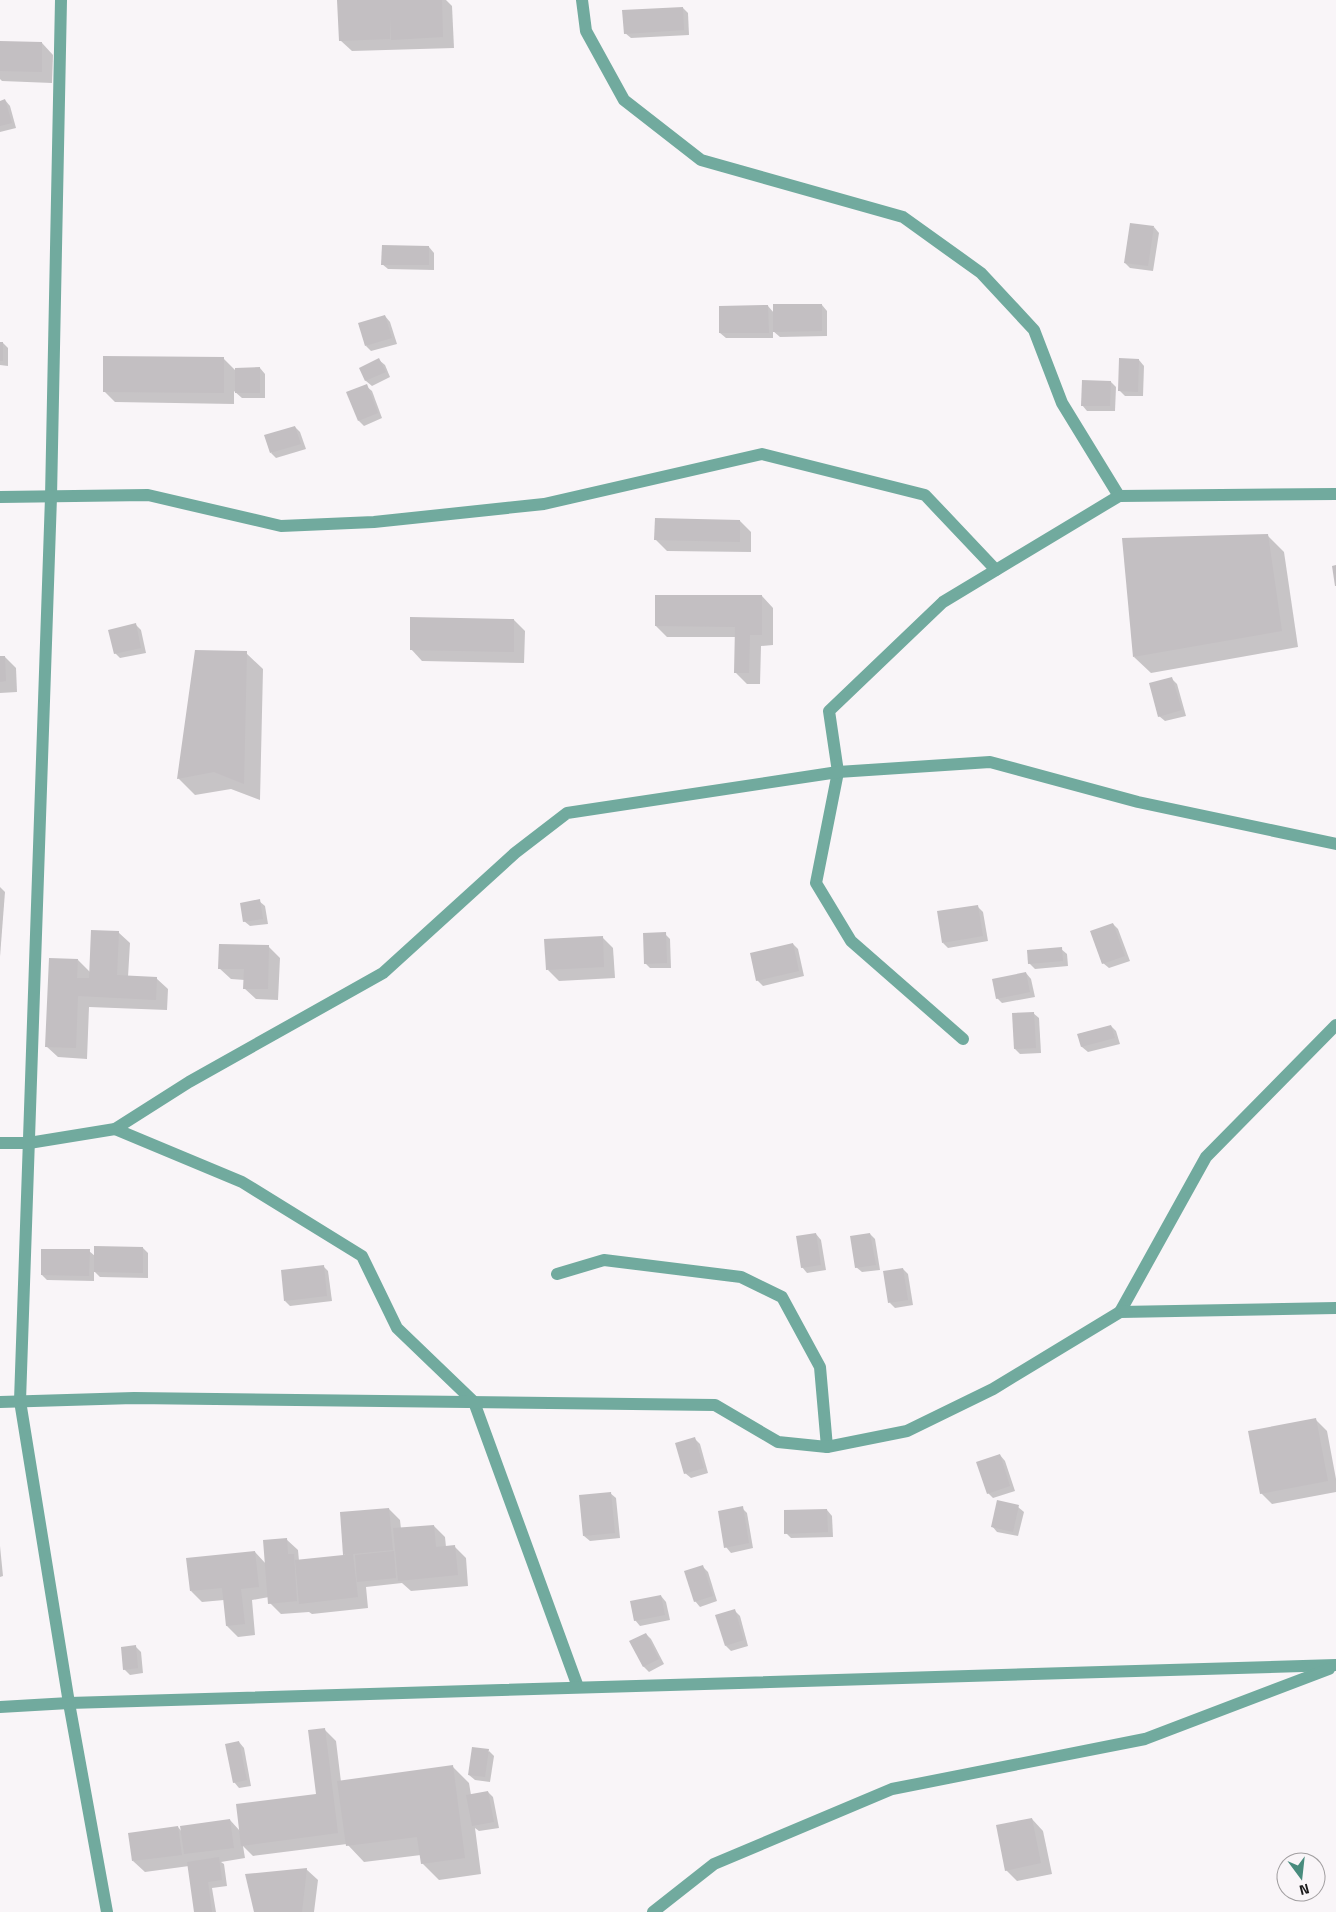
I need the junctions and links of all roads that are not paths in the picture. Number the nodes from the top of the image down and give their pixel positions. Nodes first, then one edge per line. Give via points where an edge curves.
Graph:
1 (61, 0) edge
2 (582, 0) edge
3 (1336, 494) edge
4 (1119, 496) junction
5 (0, 497) edge
6 (51, 497) junction
7 (996, 570) junction
8 (838, 772) junction
9 (1336, 844) edge
10 (1336, 1025) edge
11 (963, 1039) dead end
12 (115, 1129) junction
13 (0, 1143) edge
14 (29, 1143) junction
15 (557, 1274) dead end
16 (1336, 1308) edge
17 (1120, 1312) junction
18 (20, 1401) junction
19 (0, 1402) edge
20 (474, 1402) junction
21 (827, 1447) junction
22 (1336, 1665) edge
23 (578, 1687) junction
24 (69, 1703) junction
25 (0, 1707) edge
26 (107, 1912) edge
27 (653, 1912) edge

1 - 6 street
2 - 4 street via 586,31 624,100 701,160 903,217 981,273 1034,330 1062,403
3 - 4 street
4 - 7 street
5 - 6 street
6 - 7 street via 148,495 281,526 374,522 544,504 762,454 924,495
6 - 14 street
7 - 8 street via 943,602 829,711
8 - 9 street via 990,762 1138,802
8 - 11 street via 816,883 851,941
8 - 12 street via 567,813 515,853 383,973 189,1082
10 - 17 street via 1206,1157
12 - 14 street
12 - 20 street via 242,1182 362,1256 397,1328
13 - 14 street
14 - 18 street
15 - 21 street via 604,1260 741,1277 782,1297 820,1367
16 - 17 street
17 - 21 street via 993,1389 907,1431
18 - 19 street
18 - 20 street via 134,1398
18 - 24 street
20 - 21 street via 715,1405 778,1442
20 - 23 street
22 - 23 street
22 - 27 street via 1145,1738 892,1789 714,1864
23 - 24 street
24 - 25 street
24 - 26 street

